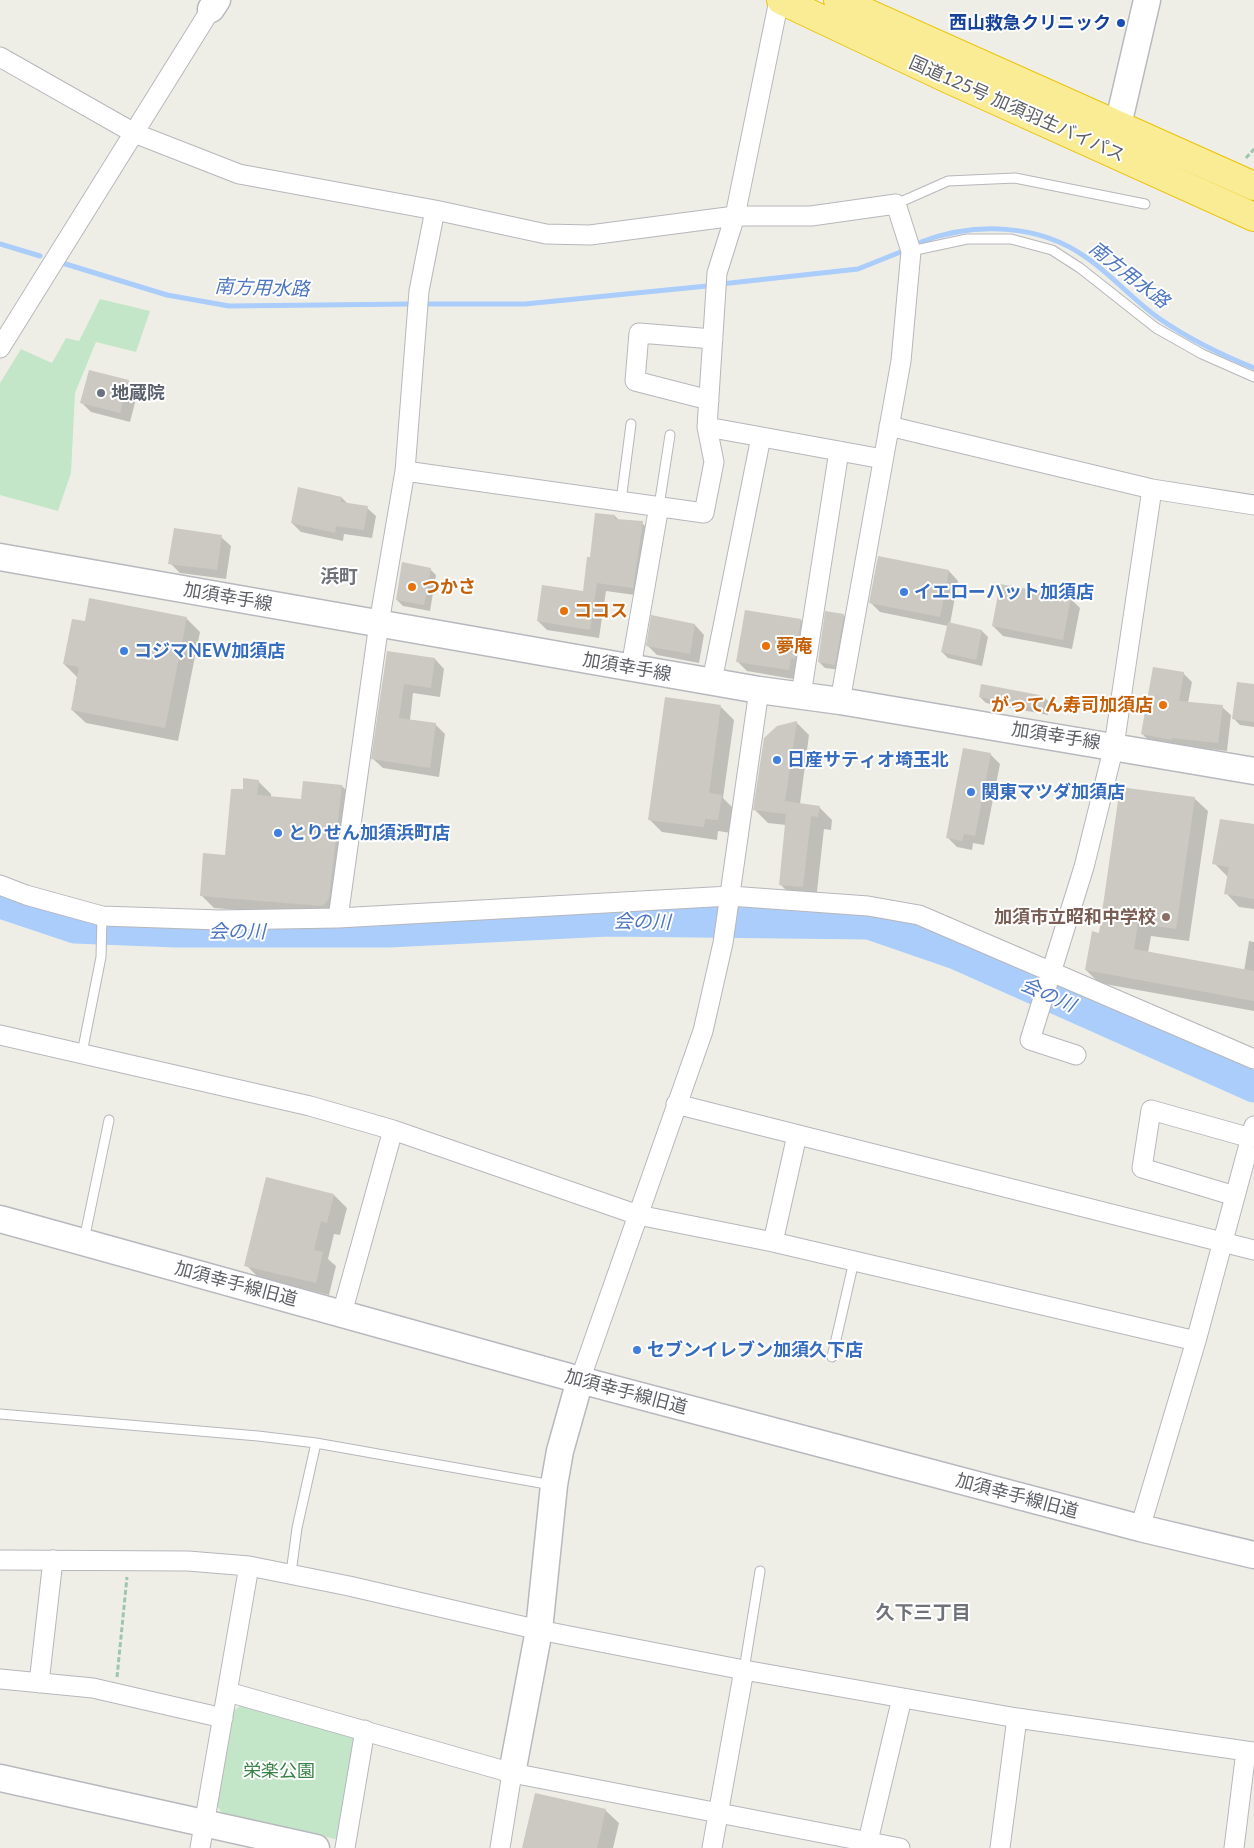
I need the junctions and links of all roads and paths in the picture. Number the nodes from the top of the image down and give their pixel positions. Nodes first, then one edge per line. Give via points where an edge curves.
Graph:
1 (780, 0) edge
2 (838, 0) edge
3 (1147, 0) edge
4 (214, 5) edge
5 (0, 57) edge
6 (1118, 124) junction
7 (134, 133) junction
8 (1254, 186) edge
9 (896, 204) junction
10 (1145, 204) dead end
11 (435, 210) junction
12 (735, 216) junction
13 (1254, 217) edge
14 (911, 251) junction
15 (713, 339) junction
16 (2, 341) edge
17 (1254, 377) edge
18 (709, 400) junction
19 (631, 424) dead end
20 (889, 426) junction
21 (707, 427) junction
22 (670, 435) dead end
23 (761, 437) junction
24 (839, 451) junction
25 (883, 459) junction
26 (405, 471) junction
27 (1152, 489) junction
28 (621, 501) junction
29 (1254, 505) edge
30 (659, 506) junction
31 (0, 557) edge
32 (379, 623) junction
33 (631, 667) junction
34 (712, 681) junction
35 (760, 690) junction
36 (802, 695) junction
37 (840, 700) junction
38 (1114, 746) junction
39 (1254, 771) edge
40 (0, 885) edge
41 (728, 901) junction
42 (102, 916) junction
43 (338, 918) junction
44 (1051, 971) junction
45 (0, 1035) edge
46 (82, 1053) junction
47 (1076, 1055) dead end
48 (1254, 1059) edge
49 (676, 1104) junction
50 (109, 1120) dead end
51 (393, 1130) junction
52 (1252, 1132) edge
53 (797, 1135) junction
54 (1235, 1196) junction
55 (638, 1215) junction
56 (0, 1219) edge
57 (83, 1242) junction
58 (773, 1242) junction
59 (1223, 1242) junction
60 (1254, 1250) edge
61 (854, 1260) junction
62 (342, 1313) junction
63 (1196, 1341) junction
64 (832, 1358) dead end
65 (580, 1380) junction
66 (0, 1414) edge
67 (316, 1443) junction
68 (554, 1485) junction
69 (1140, 1528) junction
70 (1254, 1555) edge
71 (0, 1560) edge
72 (53, 1560) junction
73 (128, 1561) junction
74 (249, 1566) junction
75 (760, 1571) dead end
76 (291, 1573) junction
77 (539, 1630) junction
78 (744, 1670) junction
79 (0, 1679) edge
80 (39, 1683) junction
81 (228, 1692) junction
82 (116, 1693) junction
83 (902, 1698) junction
84 (223, 1718) junction
85 (1017, 1718) junction
86 (365, 1730) junction
87 (1250, 1752) edge
88 (512, 1773) junction
89 (0, 1778) edge
90 (719, 1811) junction
91 (204, 1822) junction
92 (868, 1841) junction
93 (200, 1848) edge
94 (316, 1848) edge
95 (345, 1848) edge
96 (500, 1848) edge
97 (712, 1848) edge
98 (900, 1848) edge
99 (1000, 1848) edge
100 (1234, 1848) edge

1 - 12 street
1 - 13 highway, 国道125号 加須羽生バイパス
2 - 6 highway, 国道125号 加須羽生バイパス
3 - 6 street
4 - 7 street
5 - 7 street
6 - 8 highway, 国道125号 加須羽生バイパス
7 - 11 street via 239,174
7 - 16 street
9 - 10 lane via 948,181 1015,178
9 - 12 street via 812,216
9 - 14 street
11 - 12 street via 546,234 590,236
11 - 26 street via 419,291
12 - 15 street via 717,273
14 - 17 lane via 967,239 1011,240 1052,250 1156,328 1202,354
14 - 20 street via 901,361
15 - 18 street
15 - 18 street via 639,333 635,381
18 - 21 street
19 - 28 lane
20 - 25 street
20 - 27 street
21 - 23 street
21 - 30 street via 714,462 704,513
22 - 30 lane
23 - 24 street
23 - 34 street
24 - 25 street
24 - 36 street
25 - 37 street
26 - 28 street
26 - 32 street
27 - 29 street
27 - 38 street
28 - 30 street
30 - 33 street
31 - 32 street, 加須幸手線
32 - 33 street, 加須幸手線
32 - 43 street
33 - 34 street, 加須幸手線
34 - 35 street, 加須幸手線
35 - 36 street, 加須幸手線
35 - 41 street
36 - 37 street, 加須幸手線
37 - 38 street, 加須幸手線
38 - 39 street, 加須幸手線
38 - 44 street via 1084,867
40 - 42 street
41 - 43 street
41 - 44 street via 868,906 919,915
41 - 49 street via 723,943 703,1031
42 - 43 street via 220,920
42 - 46 lane via 100,957
44 - 47 street via 1030,1040
44 - 48 street
45 - 46 street
46 - 51 street via 301,1104
49 - 53 street
49 - 55 street
50 - 57 lane
51 - 55 street
51 - 62 street
52 - 54 street
52 - 54 street via 1151,1110 1142,1168
53 - 58 street
53 - 59 street
54 - 59 street
55 - 58 street
55 - 65 street
56 - 57 street, 加須幸手線旧道
57 - 62 street, 加須幸手線旧道
58 - 61 street
59 - 60 street
59 - 63 street
61 - 63 street
61 - 64 lane
62 - 65 street, 加須幸手線旧道
63 - 69 street
65 - 68 street
65 - 69 street, 加須幸手線旧道
66 - 67 lane
67 - 68 lane
67 - 76 lane via 297,1528
68 - 77 street
69 - 70 street, 加須幸手線旧道
71 - 72 street
72 - 73 street
72 - 80 street
73 - 74 street
73 - 82 path
74 - 76 street
74 - 81 street
75 - 78 lane
76 - 77 street
77 - 78 street
77 - 88 street
78 - 83 street
78 - 90 street
79 - 80 street
80 - 82 street
81 - 84 street
81 - 86 street
82 - 84 street
83 - 85 street
83 - 92 street
84 - 91 street
85 - 87 street
85 - 99 street
86 - 88 street
86 - 95 street
87 - 100 street
88 - 90 street
88 - 96 street
89 - 91 street
90 - 92 street
90 - 97 street
91 - 93 street
91 - 94 street
92 - 98 street

